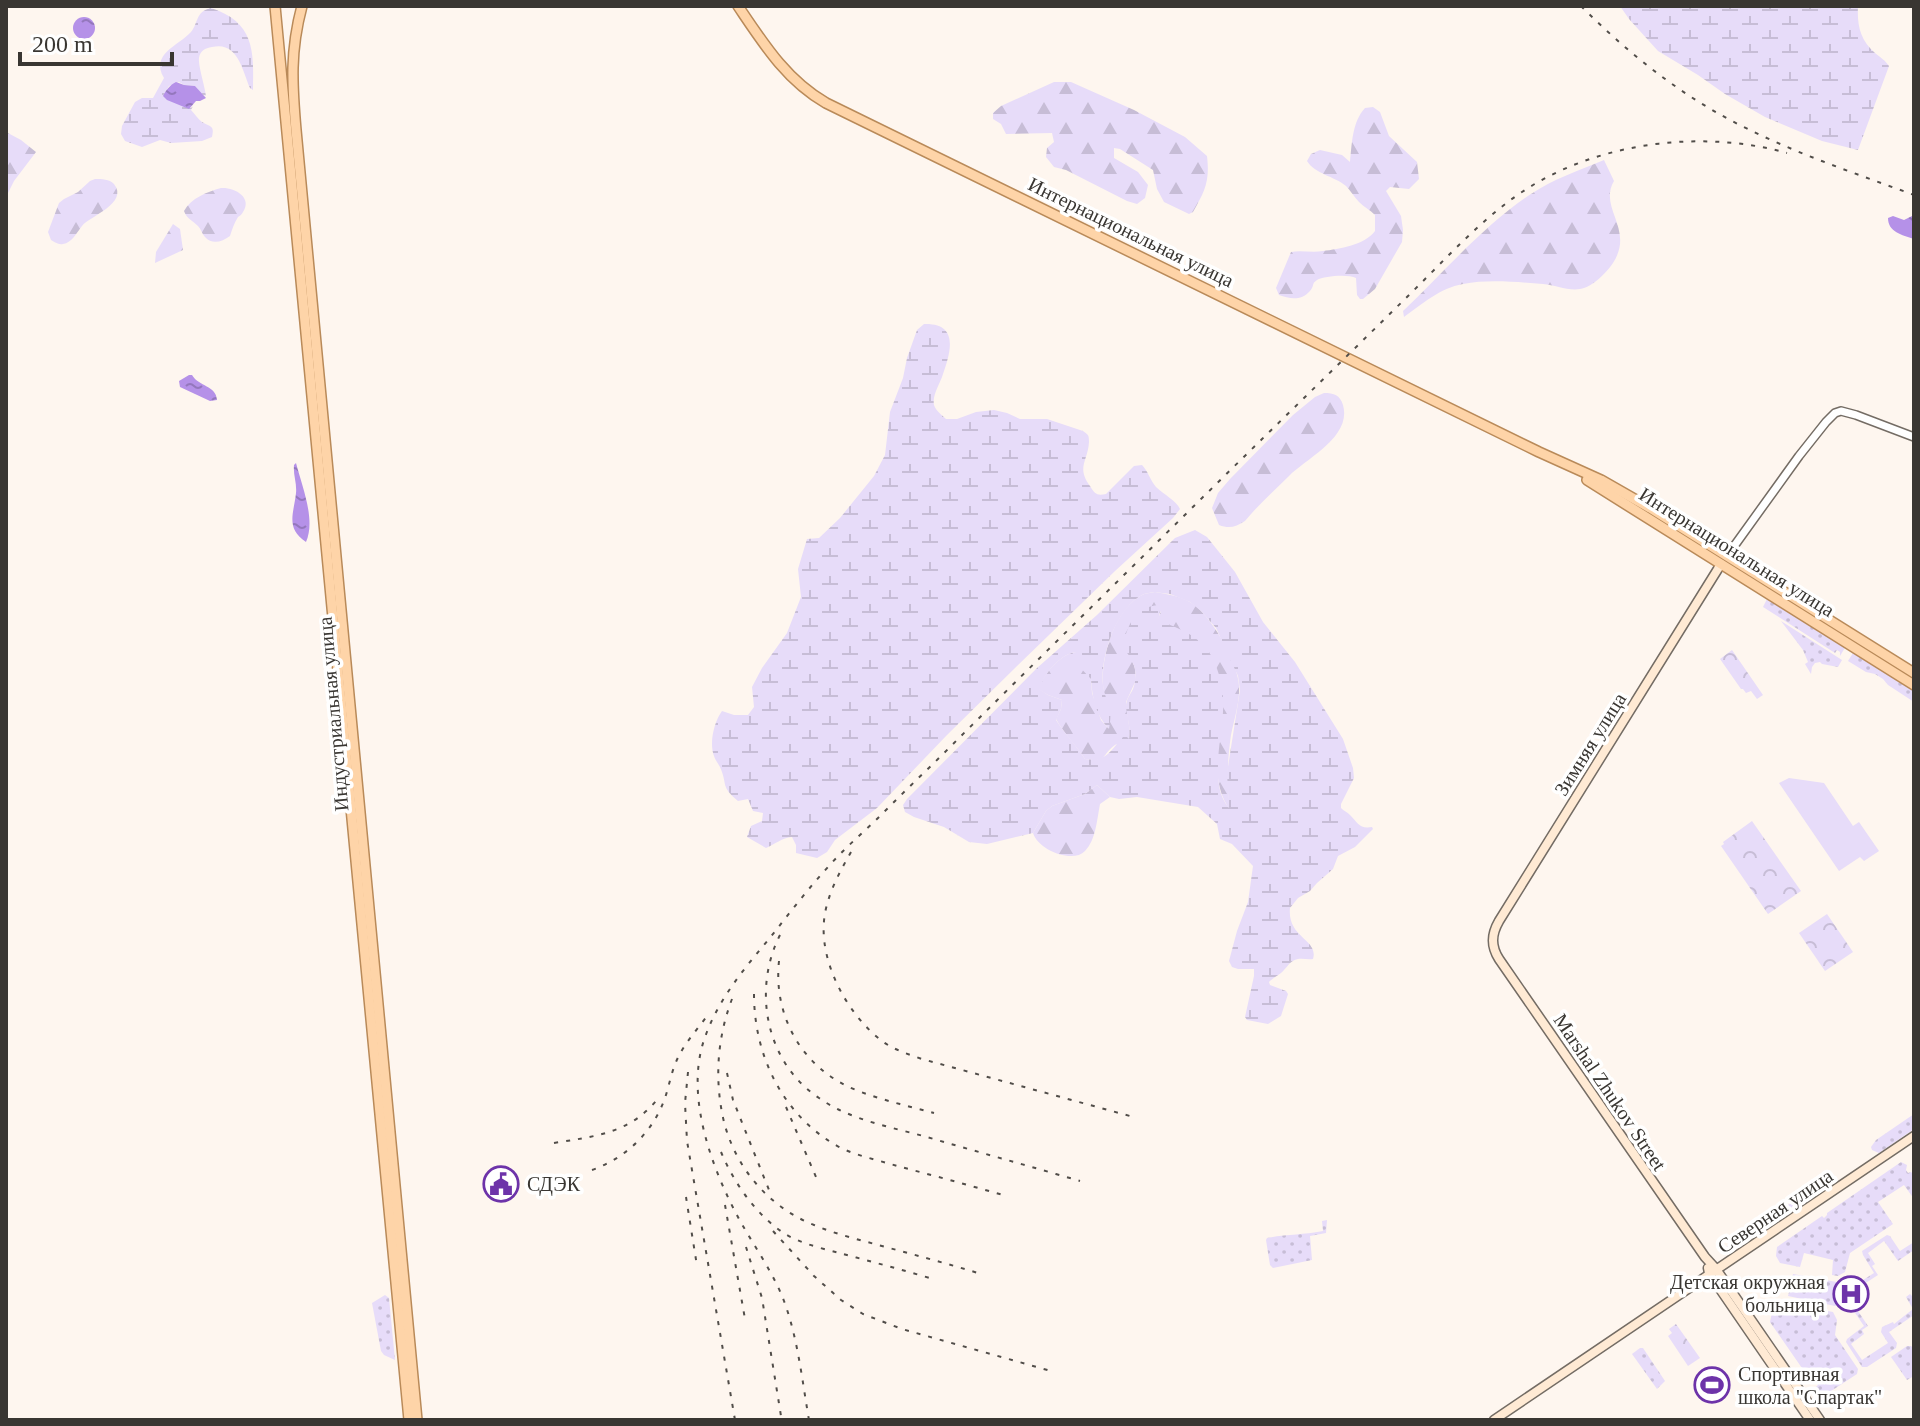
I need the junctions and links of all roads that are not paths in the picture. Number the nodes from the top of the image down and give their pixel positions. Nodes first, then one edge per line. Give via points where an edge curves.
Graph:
1 (275, 6) edge
2 (302, 6) edge
3 (738, 6) edge
4 (1914, 437) edge
5 (1724, 560) junction
6 (1806, 611) junction
7 (1914, 673) edge
8 (1914, 685) edge
9 (1492, 943) joint
10 (1914, 1136) edge
11 (1713, 1271) junction
12 (1738, 1308) junction
13 (409, 1420) edge
14 (417, 1420) edge
15 (1494, 1420) edge
16 (1810, 1420) edge
17 (1820, 1420) edge

1 - 13 main road, Индустриальная улица
2 - 14 main road, Индустриальная улица via 292,62 296,130
3 - 5 main road, Интернациональная улица via 781,66 826,103 1539,452
4 - 5 street, Зимняя улица via 1847,412 1835,413
5 - 6 main road, Интернациональная улица
5 - 9 main road, Зимняя улица via 1499,921
6 - 7 main road, Интернациональная улица
6 - 8 main road, Интернациональная улица
9 - 11 main road, Marshal Zhukov Street
10 - 11 main road, Северная улица
11 - 12 main road, Marshal Zhukov Street
11 - 15 main road, Северная улица
12 - 16 main road, Marshal Zhukov Street
12 - 17 main road, Marshal Zhukov Street

